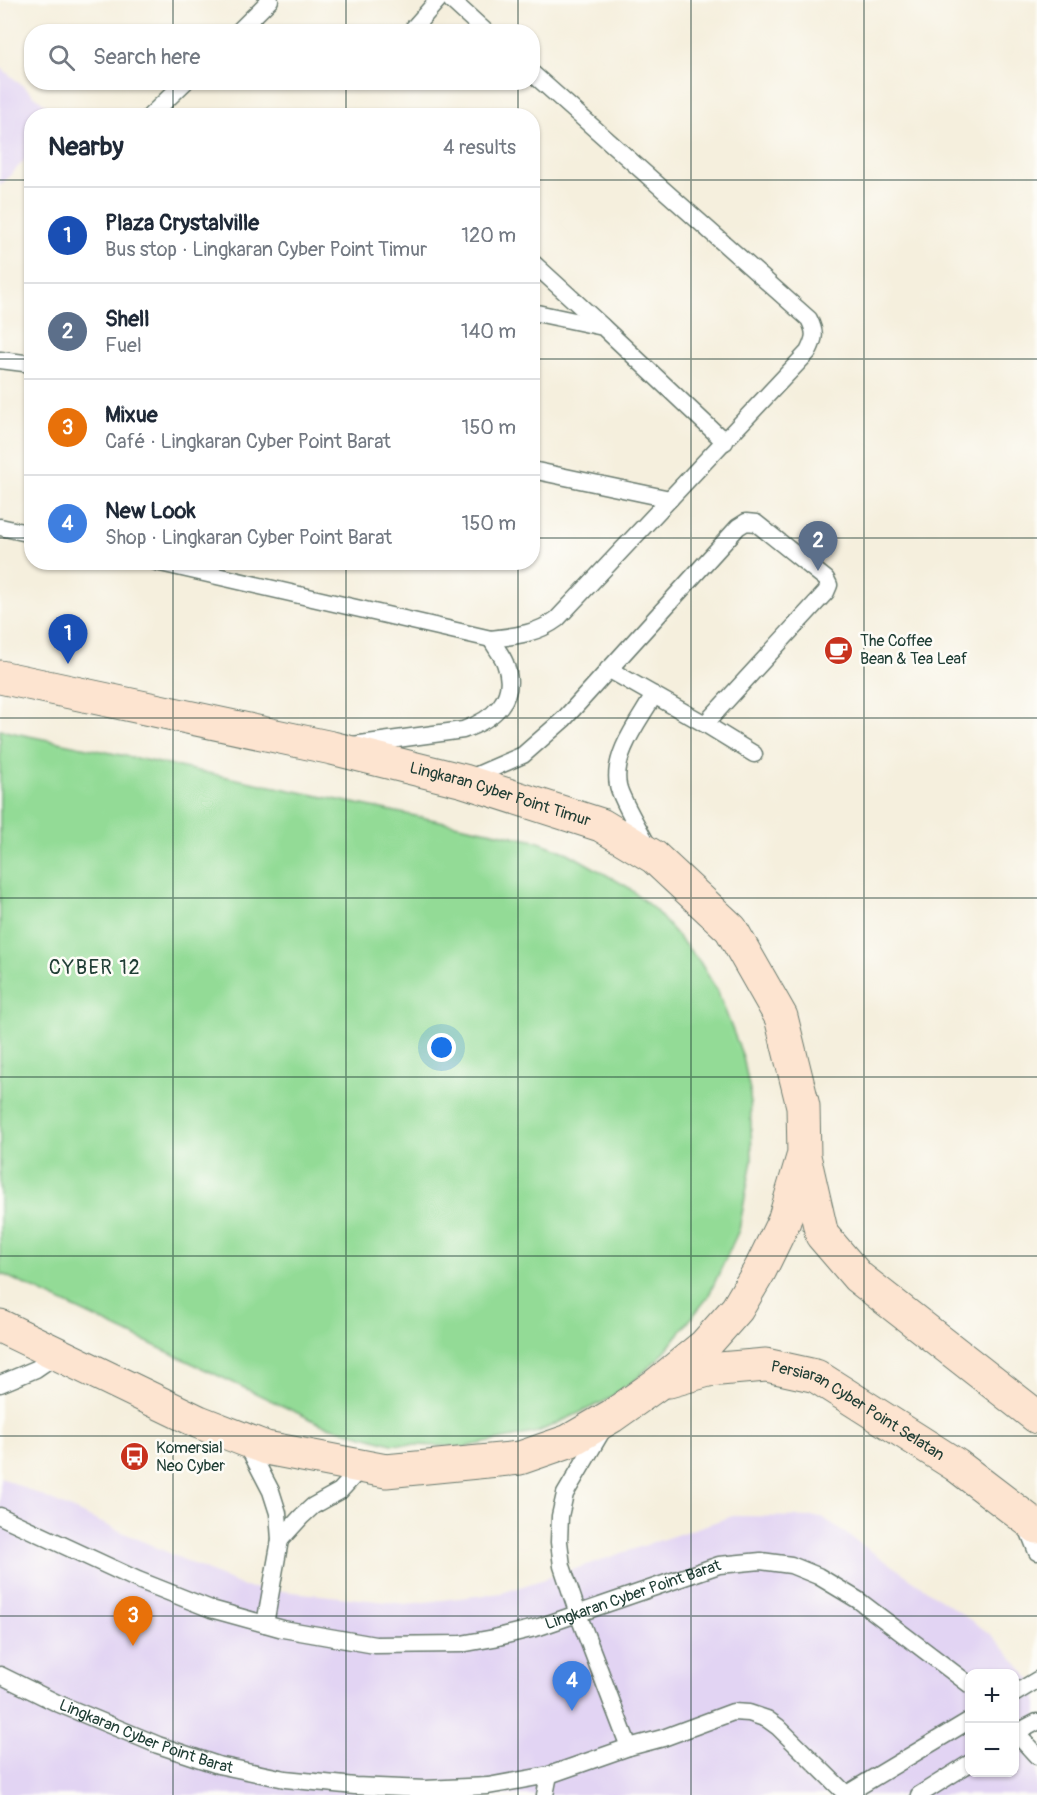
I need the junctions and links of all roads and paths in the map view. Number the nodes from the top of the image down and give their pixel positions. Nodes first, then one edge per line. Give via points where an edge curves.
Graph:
1 (270, 0) edge
2 (438, 0) edge
3 (451, 0) edge
4 (246, 24) edge
5 (417, 24) edge
6 (477, 24) edge
7 (540, 80) edge
8 (176, 90) edge
9 (158, 108) edge
10 (540, 269) edge
11 (540, 314) edge
12 (603, 327) junction
13 (0, 360) edge
14 (24, 363) edge
15 (725, 442) junction
16 (540, 472) edge
17 (670, 499) junction
18 (0, 527) edge
19 (24, 532) edge
20 (195, 570) edge
21 (491, 639) junction
22 (608, 669) junction
23 (0, 677) edge
24 (654, 694) junction
25 (705, 724) junction
26 (332, 748) junction
27 (754, 754) dead end
28 (464, 781) junction
29 (654, 857) junction
30 (804, 1156) junction
31 (0, 1326) edge
32 (58, 1354) junction
33 (0, 1384) edge
34 (656, 1385) junction
35 (612, 1416) junction
36 (1037, 1417) edge
37 (245, 1440) junction
38 (362, 1467) junction
39 (0, 1516) edge
40 (1029, 1520) edge
41 (280, 1540) junction
42 (1037, 1552) edge
43 (578, 1614) junction
44 (265, 1624) junction
45 (0, 1675) edge
46 (1037, 1680) edge
47 (965, 1682) edge
48 (1019, 1691) edge
49 (965, 1722) edge
50 (1037, 1722) edge
51 (1019, 1731) edge
52 (1019, 1737) edge
53 (629, 1747) junction
54 (1037, 1756) edge
55 (965, 1766) edge
56 (549, 1775) junction
57 (545, 1795) edge
58 (845, 1795) edge
59 (919, 1795) edge

1 - 4 lane
2 - 5 lane
3 - 6 lane
7 - 15 lane via 809,319 815,332 808,352
8 - 9 lane
10 - 12 lane
11 - 12 lane
12 - 15 lane
13 - 14 lane
15 - 17 lane
16 - 17 lane
17 - 21 lane via 547,627
18 - 19 lane
20 - 21 lane
21 - 26 lane via 506,664 508,691 491,717 463,730
22 - 24 lane
22 - 25 lane via 738,527 746,522 756,523 829,585
22 - 28 lane via 564,719 523,755
23 - 26 main road, Lingkaran Cyber Point Timur
24 - 25 lane
24 - 29 lane via 625,747 617,772 618,786
25 - 27 lane
26 - 28 main road, Lingkaran Cyber Point Timur
28 - 29 main road, Lingkaran Cyber Point Timur via 601,825
29 - 30 main road, Lingkaran Cyber Point Timur via 731,929 781,1017 803,1106
30 - 34 main road via 784,1221 736,1309 705,1345
30 - 36 main road via 822,1235 858,1277
31 - 32 main road
32 - 33 lane via 36,1369
32 - 37 main road
34 - 35 main road
34 - 40 main road, Persiaran Cyber Point Selatan via 708,1370 766,1365 816,1376 956,1465
35 - 38 main road via 569,1441 520,1458 386,1470
35 - 43 lane via 565,1494 560,1516 562,1566
37 - 38 main road via 266,1448
37 - 41 lane via 271,1491
38 - 41 lane via 340,1491 313,1506
39 - 44 lane, Lingkaran Cyber Point Barat via 138,1580 211,1609
40 - 42 lane
41 - 44 lane
43 - 44 lane, Lingkaran Cyber Point Barat via 494,1638 434,1645 375,1645
43 - 47 lane, Lingkaran Cyber Point Barat via 719,1565 761,1561 791,1565 858,1600
43 - 53 lane
45 - 56 lane, Lingkaran Cyber Point Barat via 57,1704 158,1746 218,1765 285,1779 425,1789 488,1786
46 - 48 lane
49 - 58 lane, Lingkaran Cyber Point Barat
50 - 51 lane
52 - 54 lane
53 - 56 lane, Lingkaran Cyber Point Barat
53 - 58 lane, Lingkaran Cyber Point Barat via 717,1716 749,1713 778,1727
55 - 59 lane
56 - 57 lane

